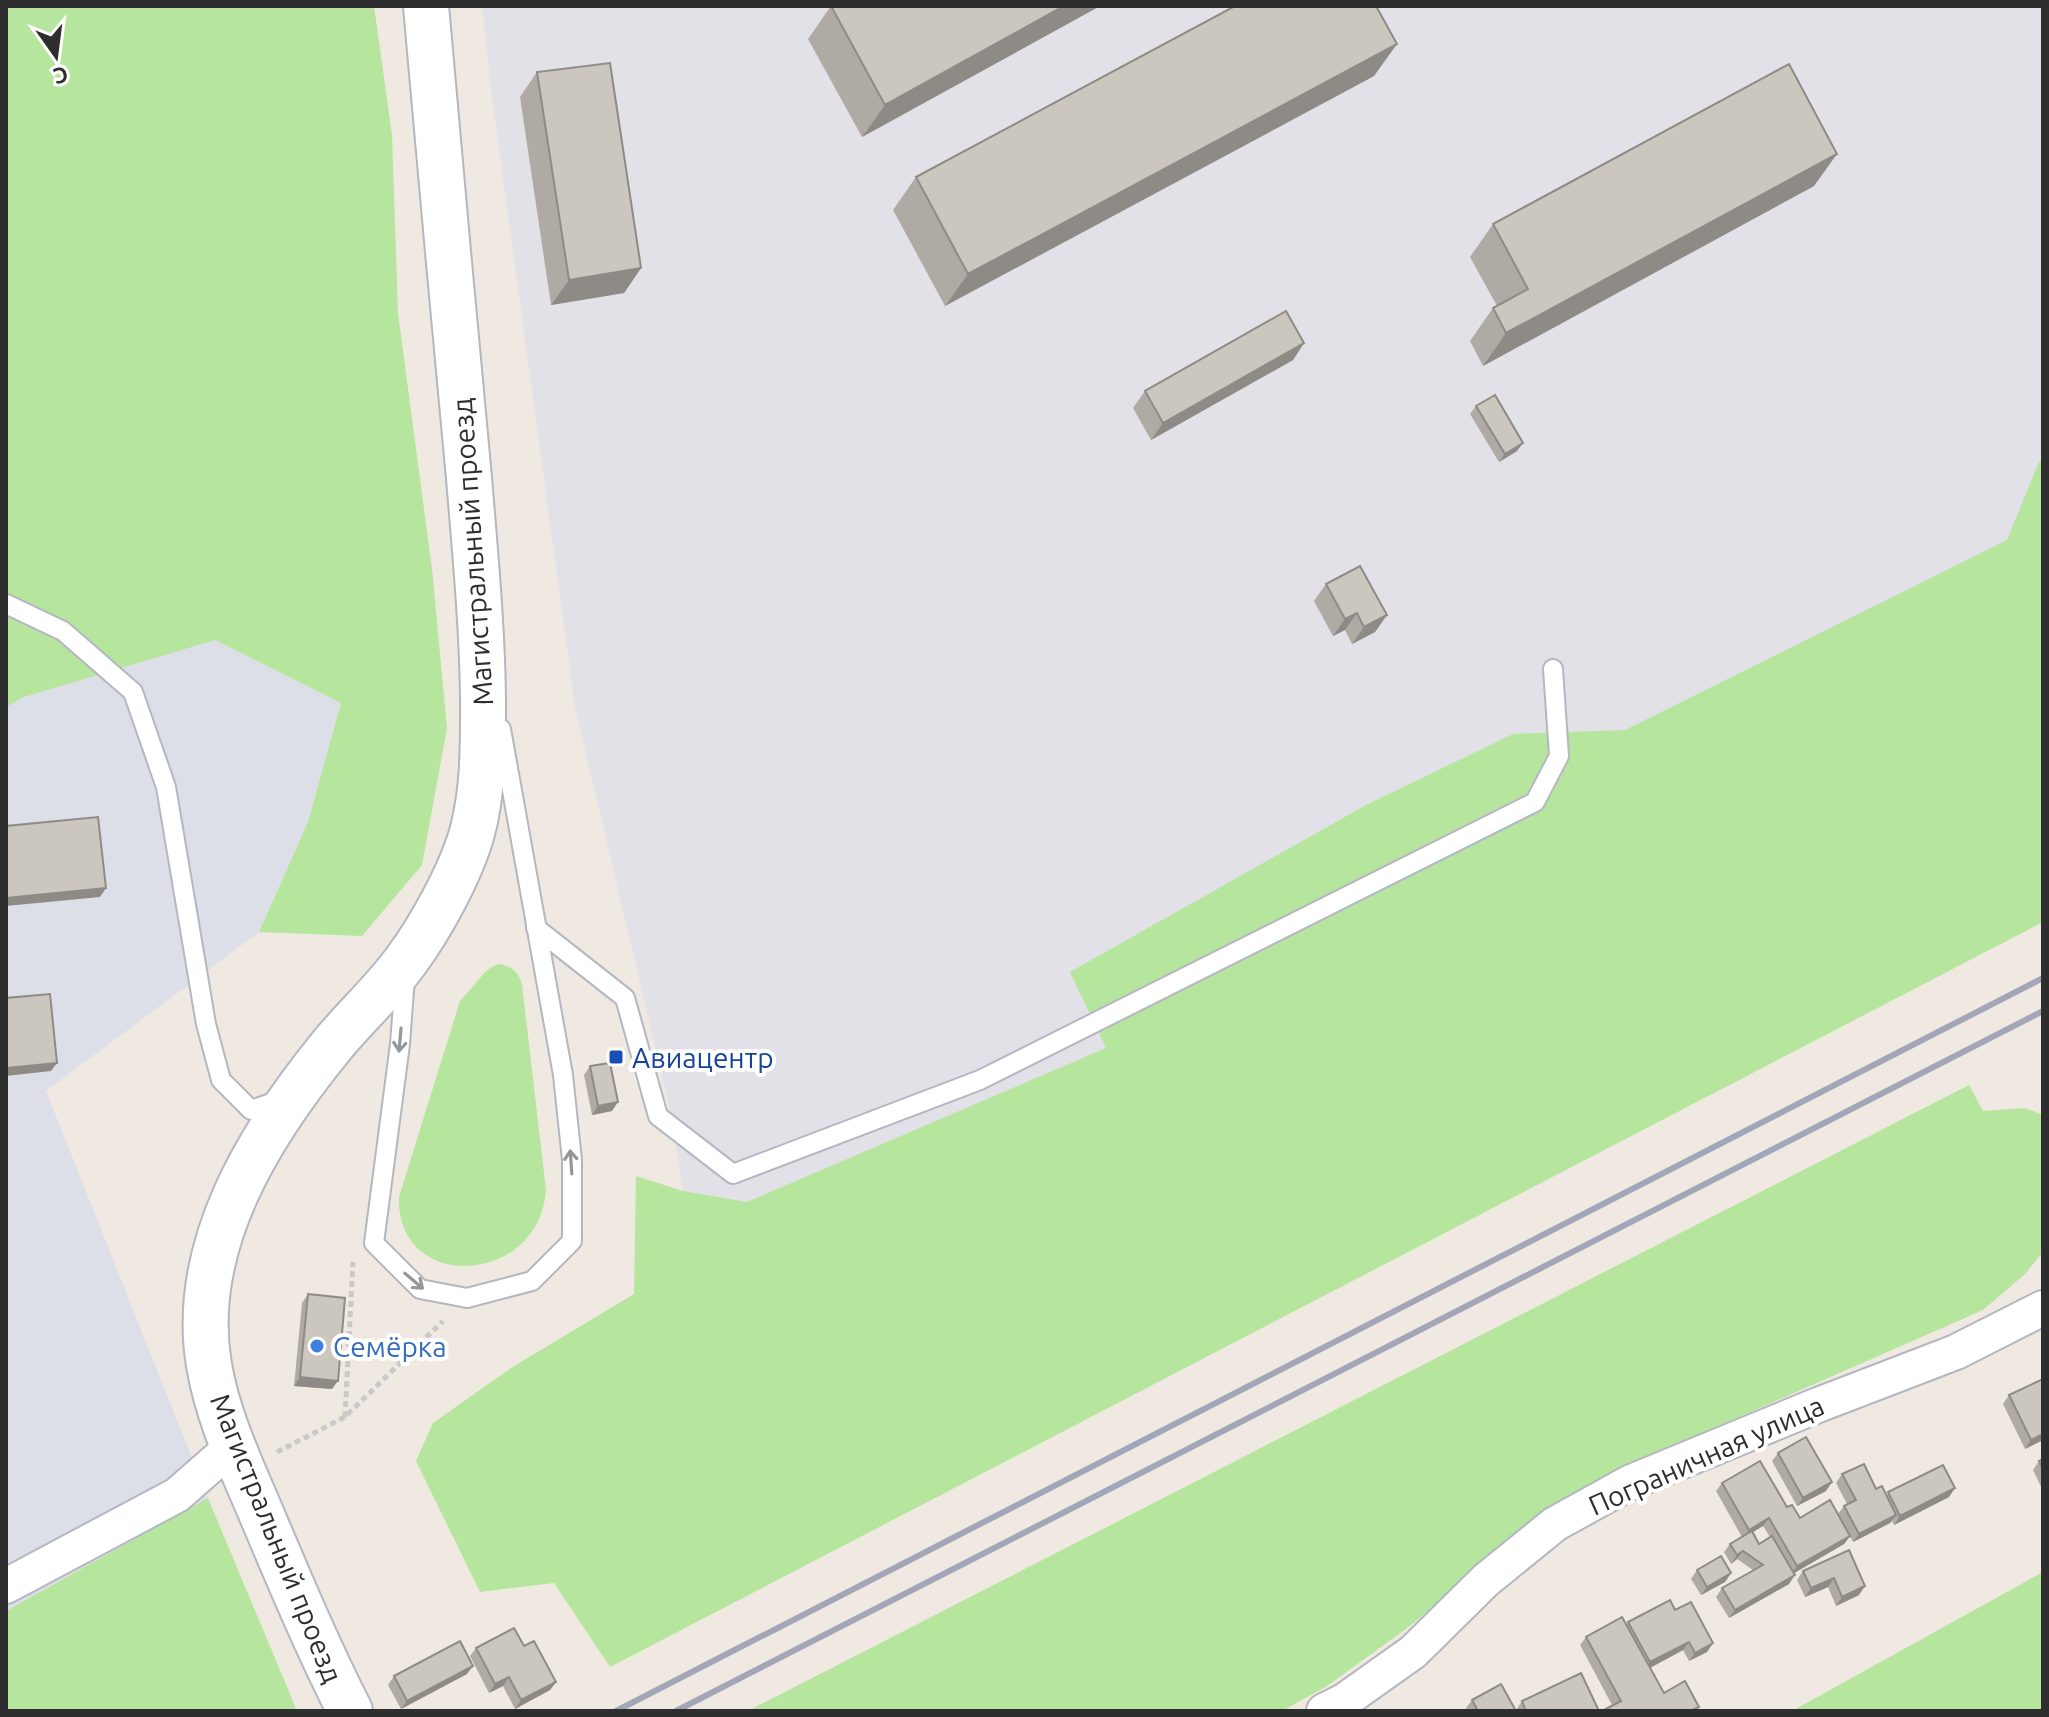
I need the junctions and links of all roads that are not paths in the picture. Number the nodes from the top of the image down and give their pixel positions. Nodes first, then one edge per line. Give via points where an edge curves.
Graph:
1 (426, 6) edge
2 (6, 604) edge
3 (482, 622) junction
4 (1553, 669) dead end
5 (536, 928) junction
6 (405, 962) junction
7 (293, 1096) junction
8 (2043, 1308) edge
9 (238, 1457) junction
10 (6, 1586) edge
11 (350, 1711) edge
12 (1324, 1711) edge

1 - 3 main road, Магистральный проезд
2 - 7 lane via 63,631 133,692 166,787 206,1024 221,1080 251,1110
3 - 5 lane
3 - 6 main road, Магистральный проезд via 483,768 471,835 441,905
4 - 5 lane via 1559,756 1535,802 980,1080 733,1174 658,1116 625,998
6 -> 5 lane via 400,1044 374,1243 420,1289 467,1298 532,1281 572,1241 572,1160 563,1075
6 - 7 main road, Магистральный проезд
7 - 9 main road, Магистральный проезд via 236,1193 208,1279 204,1322 209,1366
8 - 12 street, Пограничная улица via 1956,1352 1629,1483 1555,1524 1486,1580 1413,1652
9 - 10 street
9 - 11 main road, Магистральный проезд

